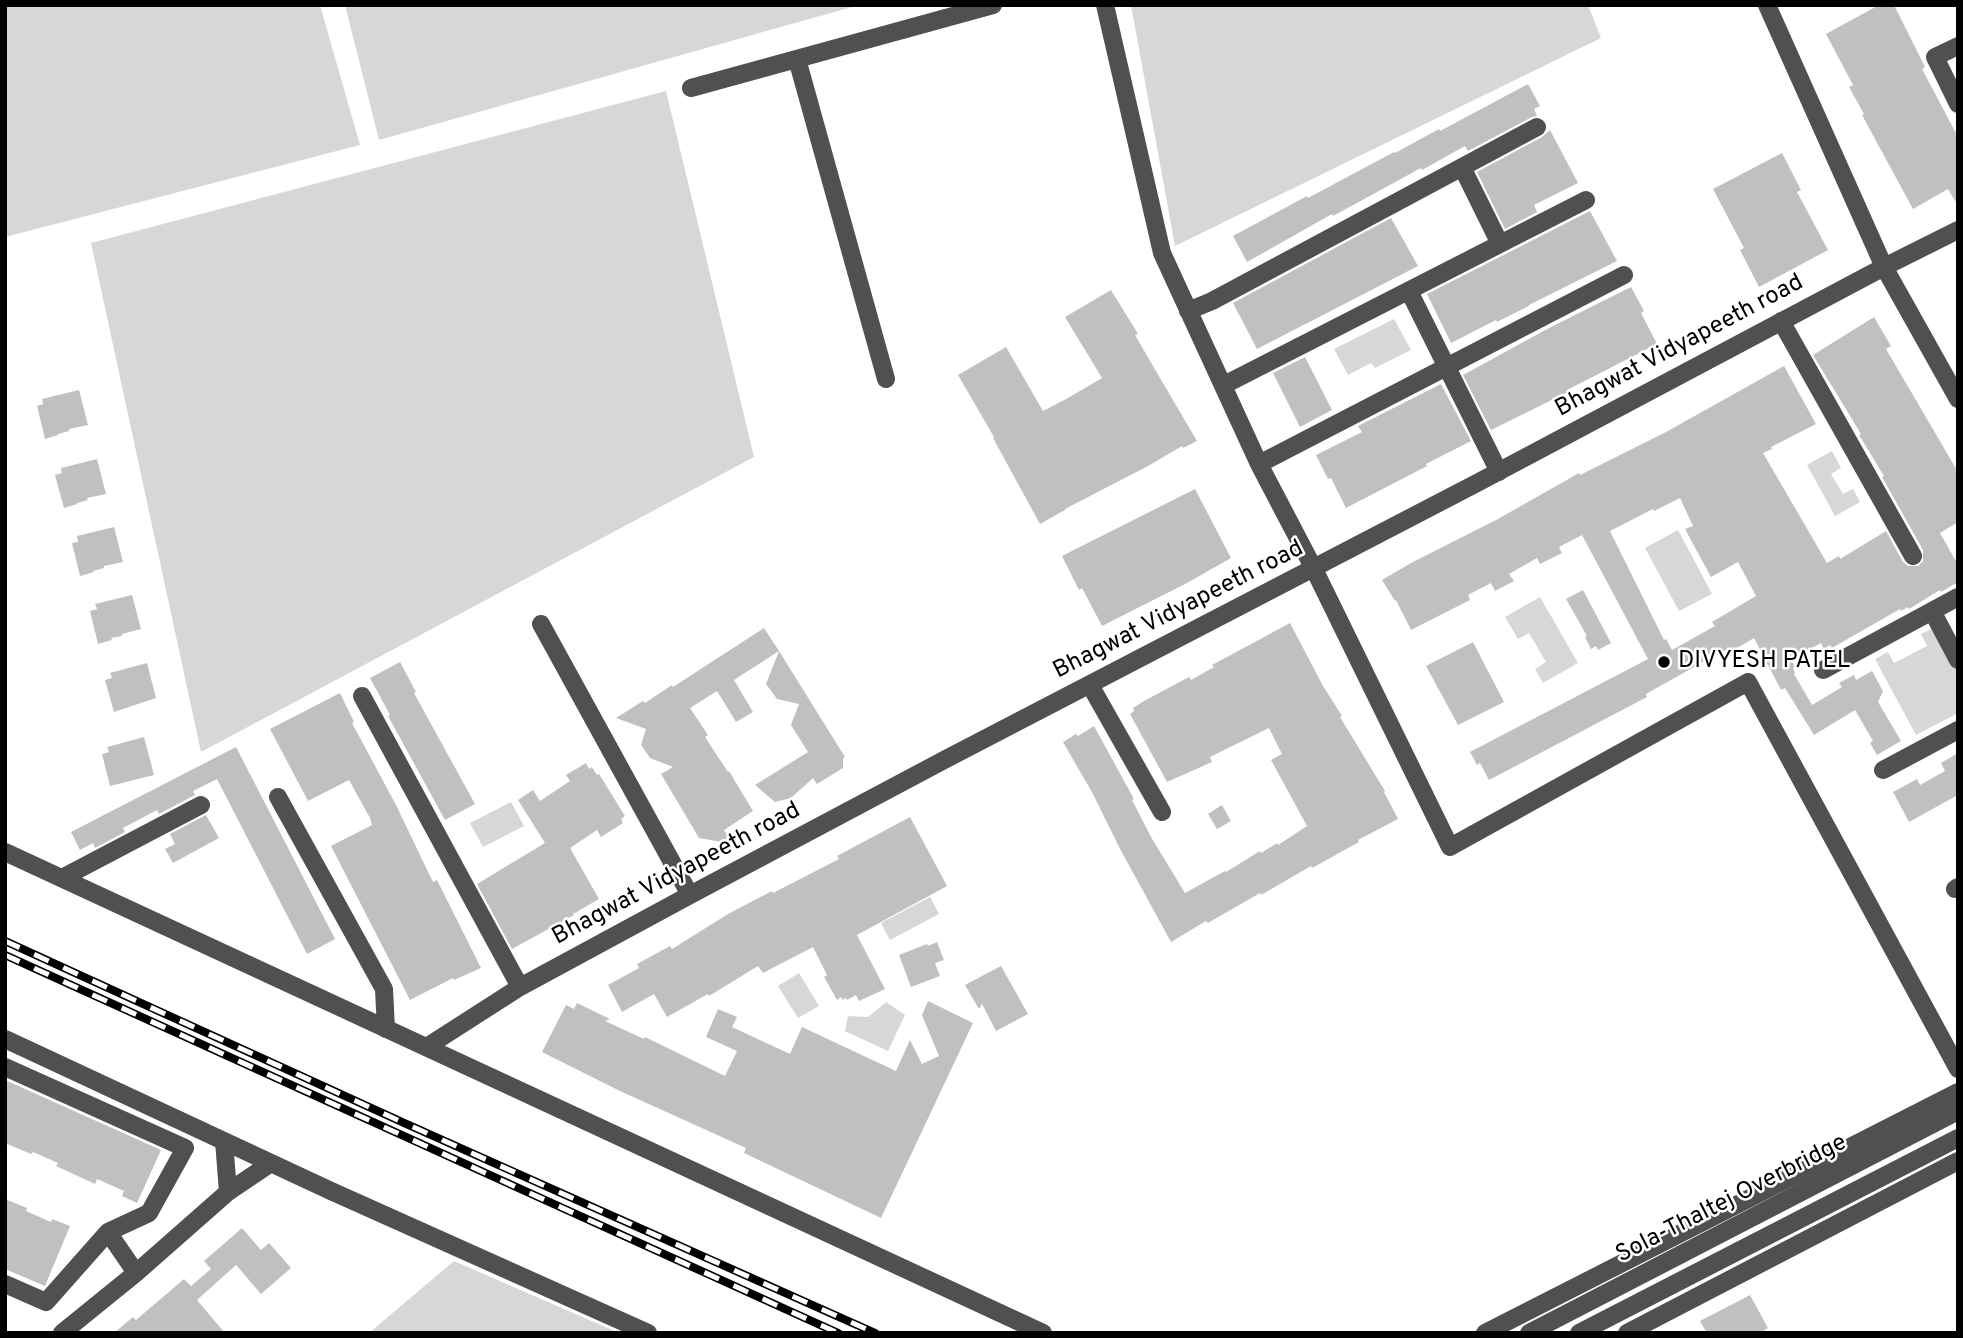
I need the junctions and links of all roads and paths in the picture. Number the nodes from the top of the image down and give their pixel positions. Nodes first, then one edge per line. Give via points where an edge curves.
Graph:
1 (993, 5) edge
2 (1105, 5) edge
3 (1767, 5) edge
4 (1958, 46) edge
5 (797, 59) junction
6 (691, 88) dead end
7 (1958, 104) edge
8 (1537, 127) dead end
9 (1462, 167) junction
10 (1586, 200) dead end
11 (1958, 230) edge
12 (1500, 244) junction
13 (1884, 267) junction
14 (1624, 275) dead end
15 (1409, 291) junction
16 (1188, 311) junction
17 (1781, 321) junction
18 (1447, 367) junction
19 (886, 379) dead end
20 (1224, 385) junction
21 (1958, 399) edge
22 (1259, 464) junction
23 (1499, 472) junction
24 (1913, 556) dead end
25 (1314, 569) junction
26 (1958, 597) edge
27 (1932, 611) junction
28 (541, 624) dead end
29 (1958, 660) edge
30 (1823, 670) dead end
31 (1090, 685) junction
32 (362, 696) dead end
33 (1958, 730) edge
34 (1883, 770) dead end
35 (278, 797) dead end
36 (201, 805) dead end
37 (1162, 813) dead end
38 (5, 852) edge
39 (62, 878) junction
40 (690, 895) junction
41 (520, 987) junction
42 (386, 1029) junction
43 (5, 1039) edge
44 (428, 1046) junction
45 (5, 1067) edge
46 (1958, 1069) edge
47 (1958, 1092) edge
48 (1958, 1111) edge
49 (1958, 1138) edge
50 (224, 1141) junction
51 (1958, 1161) edge
52 (271, 1163) junction
53 (228, 1192) junction
54 (108, 1231) junction
55 (136, 1273) junction
56 (5, 1284) edge
57 (62, 1333) edge
58 (648, 1333) edge
59 (1043, 1333) edge
60 (1485, 1333) edge
61 (1529, 1333) edge
62 (1579, 1333) edge
63 (1627, 1333) edge

1 - 5 street
2 - 16 street via 1161,253
3 - 13 street
4 - 7 street via 1935,57
5 - 6 street
5 - 19 street
8 - 9 street
9 - 12 street
9 - 16 street
10 - 12 street
11 - 13 street, Bhagwat Vidyapeeth road
12 - 15 street
13 - 17 street, Bhagwat Vidyapeeth road
13 - 21 street
14 - 18 street
15 - 18 street
15 - 20 street
16 - 20 street
17 - 23 street, Bhagwat Vidyapeeth road
17 - 24 street
18 - 22 street
18 - 23 street
20 - 22 street
22 - 25 street
23 - 25 street, Bhagwat Vidyapeeth road
25 - 31 street, Bhagwat Vidyapeeth road
25 - 46 street via 1450,847 1748,682
26 - 27 street
27 - 29 street
27 - 30 street
28 - 40 street
31 - 37 street
31 - 40 street, Bhagwat Vidyapeeth road
32 - 41 street
33 - 34 street
35 - 42 street via 384,989
36 - 39 street
38 - 39 street
39 - 42 street
40 - 41 street, Bhagwat Vidyapeeth road
41 - 44 street, Bhagwat Vidyapeeth road
42 - 44 street
43 - 50 street
44 - 59 street
45 - 54 street via 185,1148 149,1213
47 - 60 street
48 - 61 street, Sola-Thaltej Overbridge
49 - 62 street, Sola-Thaltej Overbridge
50 - 52 street
50 - 53 street
51 - 63 street
52 - 53 street
52 - 58 street
53 - 55 street
54 - 55 street
54 - 56 street via 46,1301
55 - 57 street

